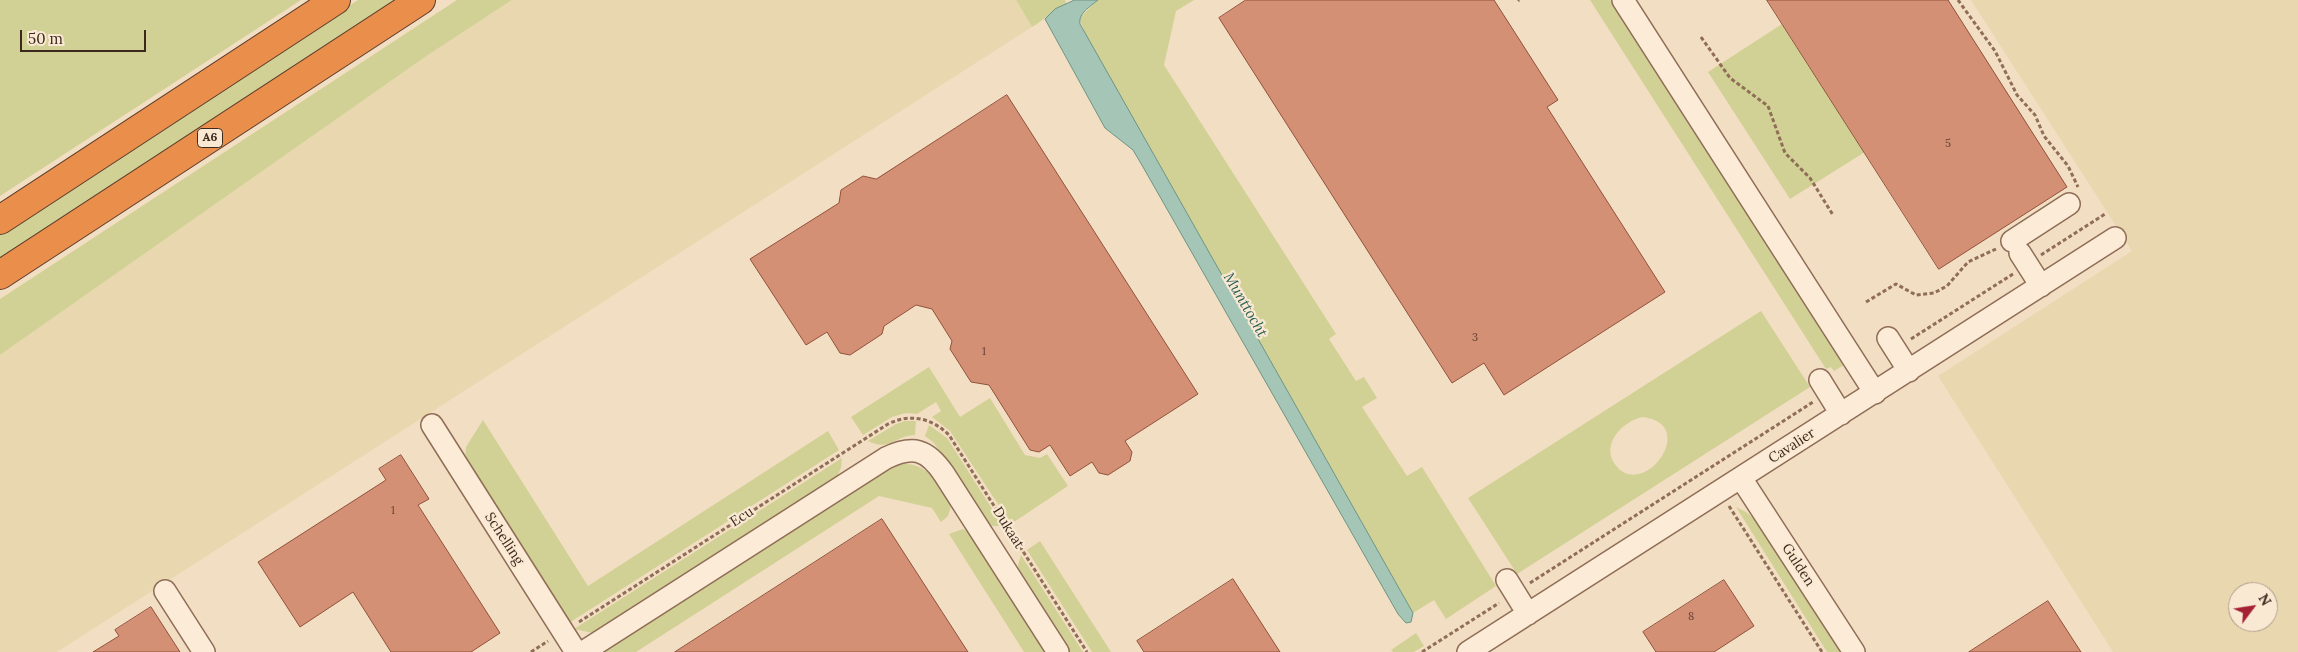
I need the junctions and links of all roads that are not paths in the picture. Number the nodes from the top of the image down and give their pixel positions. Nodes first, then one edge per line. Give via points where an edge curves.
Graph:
1 (336, 0) edge
2 (420, 0) edge
3 (1624, 0) edge
4 (2069, 204) road end
5 (0, 220) edge
6 (2116, 238) dead end
7 (0, 275) edge
8 (2041, 286) junction
9 (1891, 343) road end
10 (1909, 371) junction
11 (1824, 386) road end
12 (1874, 393) junction
13 (1841, 414) junction
14 (432, 425) dead end
15 (917, 450) joint
16 (1741, 478) junction
17 (1511, 586) road end
18 (165, 591) dead end
19 (1528, 614) junction
20 (204, 652) edge
21 (576, 652) edge
22 (583, 652) edge
23 (1058, 652) edge
24 (1468, 652) edge
25 (1854, 652) edge

1 - 5 highway
2 - 7 highway, A6
3 - 12 street
4 - 8 street via 2013,252
6 - 8 street, Cavalier
8 - 10 street, Cavalier
9 - 10 street
10 - 12 street, Cavalier
11 - 13 street
12 - 13 street, Cavalier
13 - 16 street, Cavalier
14 - 21 street, Schelling
15 - 22 street, Ecu via 886,458
15 - 23 street, Dukaat via 929,456 944,474
16 - 19 street, Cavalier
16 - 25 street, Gulden
17 - 19 street
18 - 20 street
19 - 24 street, Cavalier

